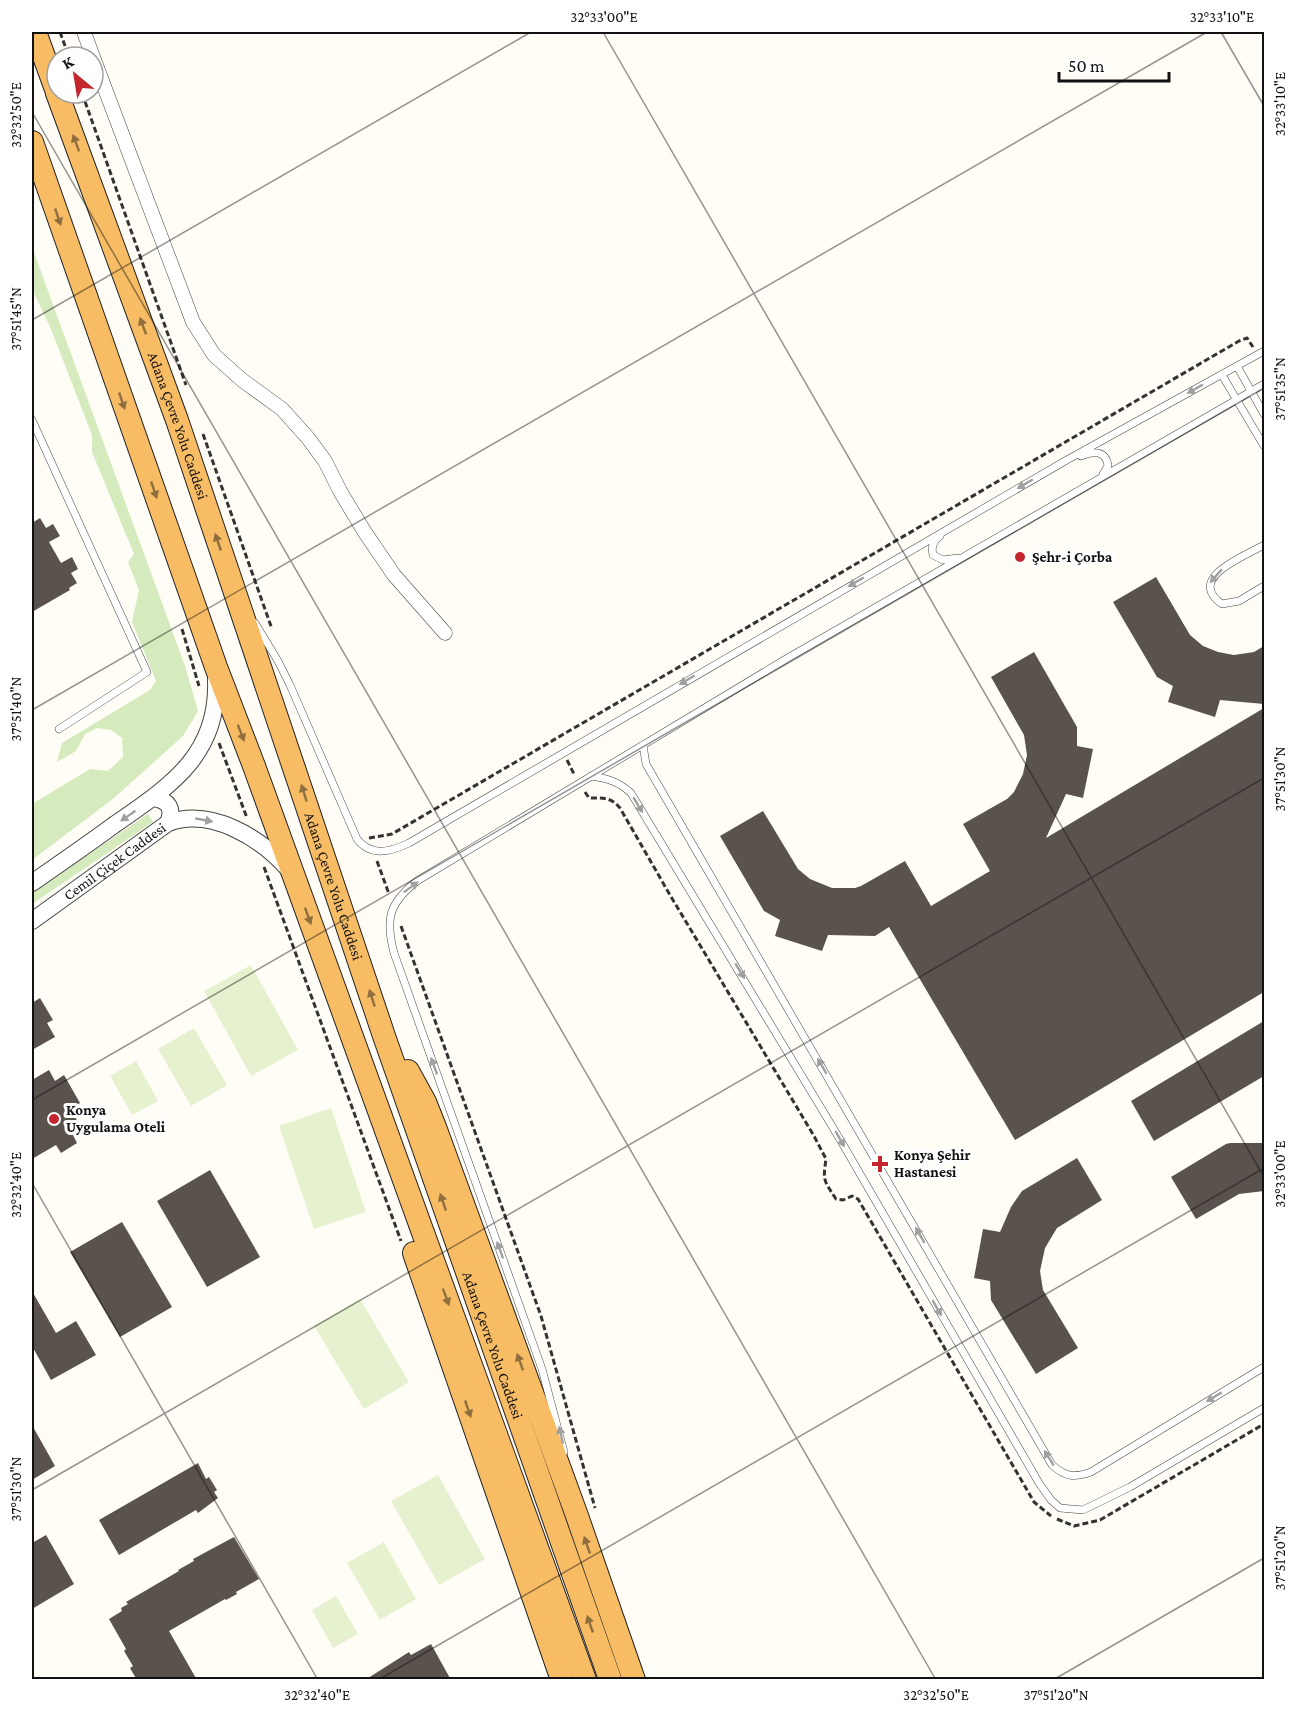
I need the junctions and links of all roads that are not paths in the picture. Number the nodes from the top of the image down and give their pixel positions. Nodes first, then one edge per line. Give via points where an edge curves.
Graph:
1 (35, 32) edge
2 (45, 60) edge
3 (105, 89) edge
4 (61, 105) edge
5 (32, 142) edge
6 (1261, 353) edge
7 (1237, 366) junction
8 (1222, 375) junction
9 (1264, 384) edge
10 (1252, 392) junction
11 (1237, 400) junction
12 (1264, 414) edge
13 (32, 420) edge
14 (1264, 446) edge
15 (1065, 461) junction
16 (1094, 481) junction
17 (949, 528) junction
18 (1264, 545) edge
19 (963, 557) junction
20 (1264, 586) edge
21 (237, 597) junction
22 (445, 633) dead end
23 (216, 667) junction
24 (59, 729) dead end
25 (643, 745) junction
26 (591, 776) junction
27 (153, 798) junction
28 (168, 824) junction
29 (293, 874) junction
30 (32, 883) edge
31 (32, 921) edge
32 (384, 1036) junction
33 (365, 1073) junction
34 (1264, 1367) edge
35 (1264, 1408) edge
36 (586, 1513) junction
37 (610, 1679) edge
38 (562, 1680) edge
39 (585, 1680) edge
40 (634, 1680) edge

1 - 2 highway, Adana Çevre Yolu Caddesi
3 - 22 street via 193,322 214,355 282,409 308,438 363,531
21 -> 4 highway, Adana Çevre Yolu Caddesi
5 -> 23 highway, Adana Çevre Yolu Caddesi
6 - 7 lane
7 - 8 lane
7 - 10 lane
8 - 11 lane
8 -> 15 lane
9 - 10 lane
10 - 11 lane
10 - 12 lane
11 - 14 lane
11 - 16 lane
13 - 24 lane via 147,672
15 - 16 lane via 1100,452 1108,466
15 -> 17 lane
16 - 19 lane
17 - 19 lane via 934,541 933,555 943,560
17 -> 21 lane via 393,850 372,850 357,839 278,661
18 -> 20 lane via 1220,570 1209,584 1215,599 1222,604 1239,601
19 - 25 lane
32 -> 21 highway, Adana Çevre Yolu Caddesi
23 - 27 street, Cemil Çiçek Caddesi via 217,702 206,738 178,778
23 -> 29 highway, Adana Çevre Yolu Caddesi
25 - 26 lane
34 -> 25 lane via 1091,1472 1071,1477 1052,1465 646,764
26 -> 35 lane via 623,785 631,793 1051,1500 1060,1508 1083,1510 1130,1487
36 -> 26 lane via 542,1369 394,953 389,928 394,906 417,881
27 - 28 street via 168,804
27 -> 30 street, Cemil Çiçek Caddesi
28 -> 29 street, Cemil Çiçek Caddesi via 182,818 230,827 255,840
28 - 31 street, Cemil Çiçek Caddesi
29 -> 33 highway, Adana Çevre Yolu Caddesi
36 -> 32 highway via 425,1102
37 -> 32 highway, Adana Çevre Yolu Caddesi
33 -> 38 highway via 394,1194
33 -> 39 highway, Adana Çevre Yolu Caddesi
40 -> 36 highway

